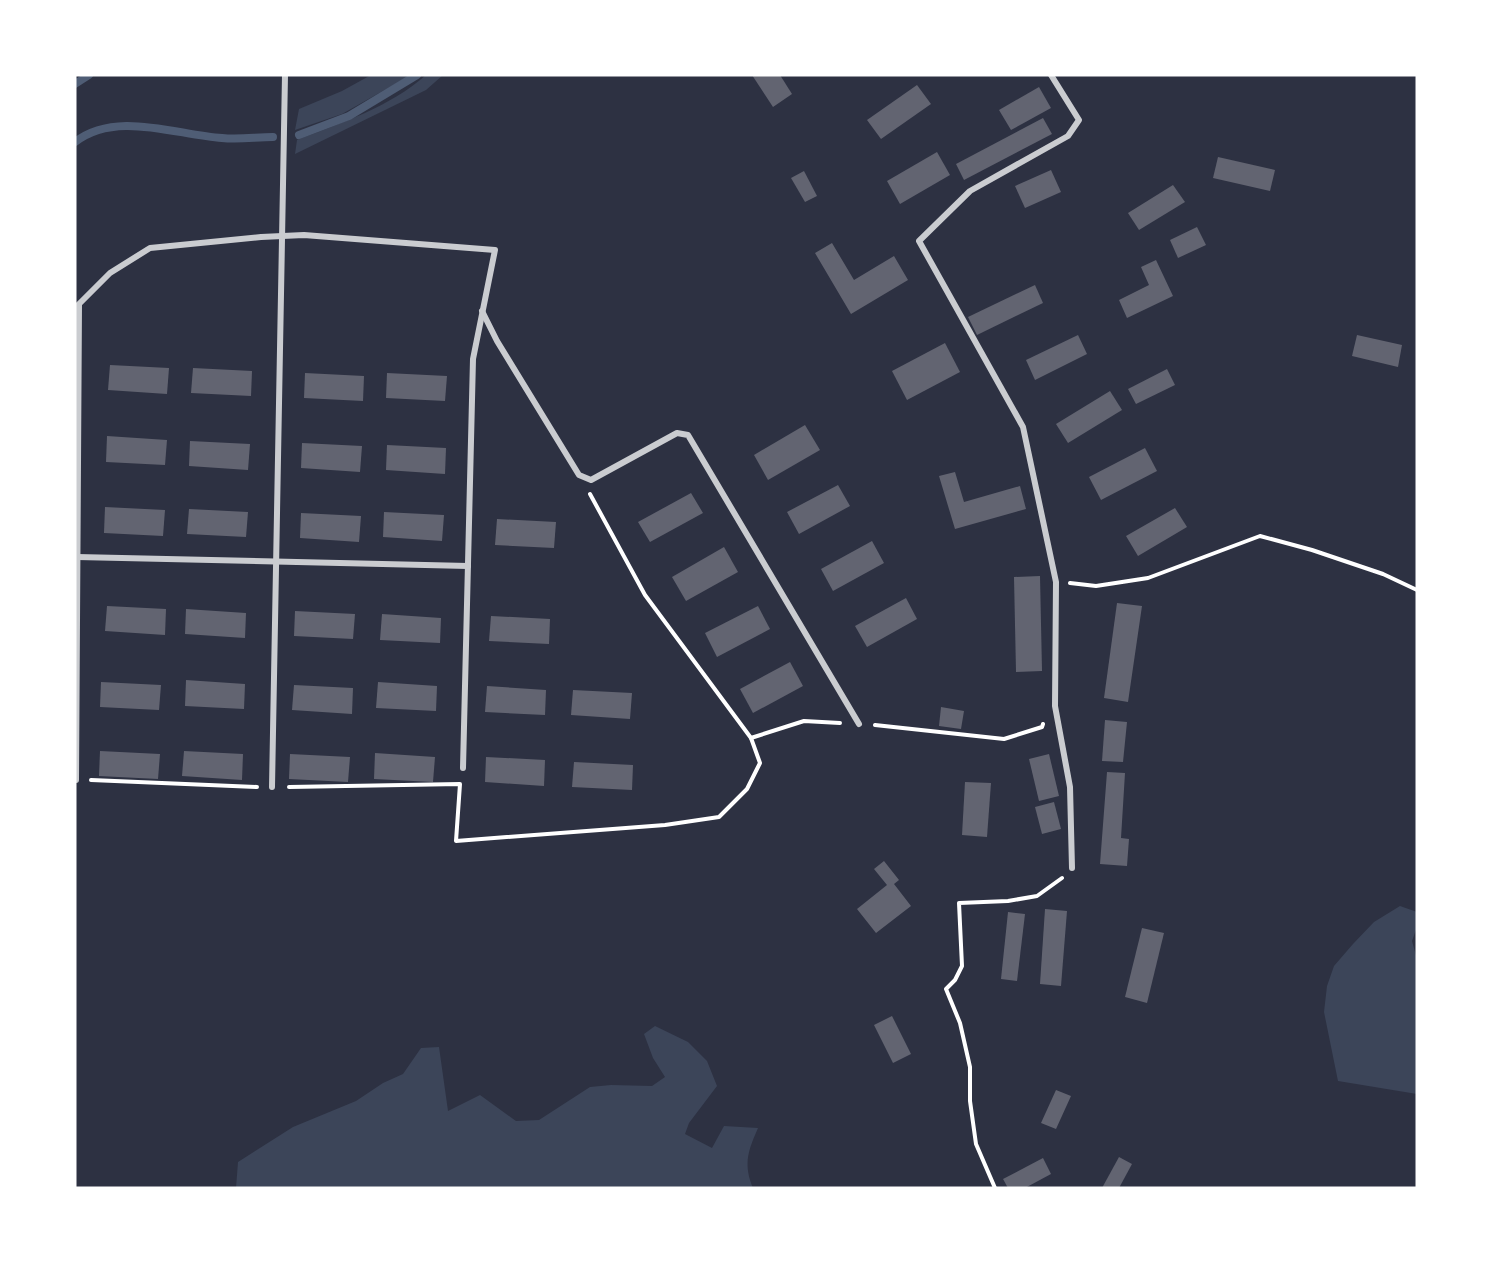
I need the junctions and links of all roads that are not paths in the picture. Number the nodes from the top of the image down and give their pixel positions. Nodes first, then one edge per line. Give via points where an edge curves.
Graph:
1 (285, 75) edge
2 (1051, 75) edge
3 (283, 236) junction
4 (77, 307) edge
5 (482, 311) junction
6 (77, 557) junction
7 (276, 561) junction
8 (468, 566) junction
9 (859, 724) road end
10 (463, 768) dead end
11 (76, 780) edge
12 (272, 787) road end
13 (1072, 868) road end

1 - 3 street
2 - 13 street via 1079,120 1068,136 970,191 919,241 1023,427 1056,582 1055,706 1070,787
3 - 4 street via 150,248 110,273
3 - 5 street via 495,250
3 - 7 street
4 - 6 street
5 - 8 street via 473,359
5 - 9 street via 496,341 579,476 591,480 677,433 688,435
6 - 7 street
6 - 11 street
7 - 8 street
7 - 12 street
8 - 10 street

